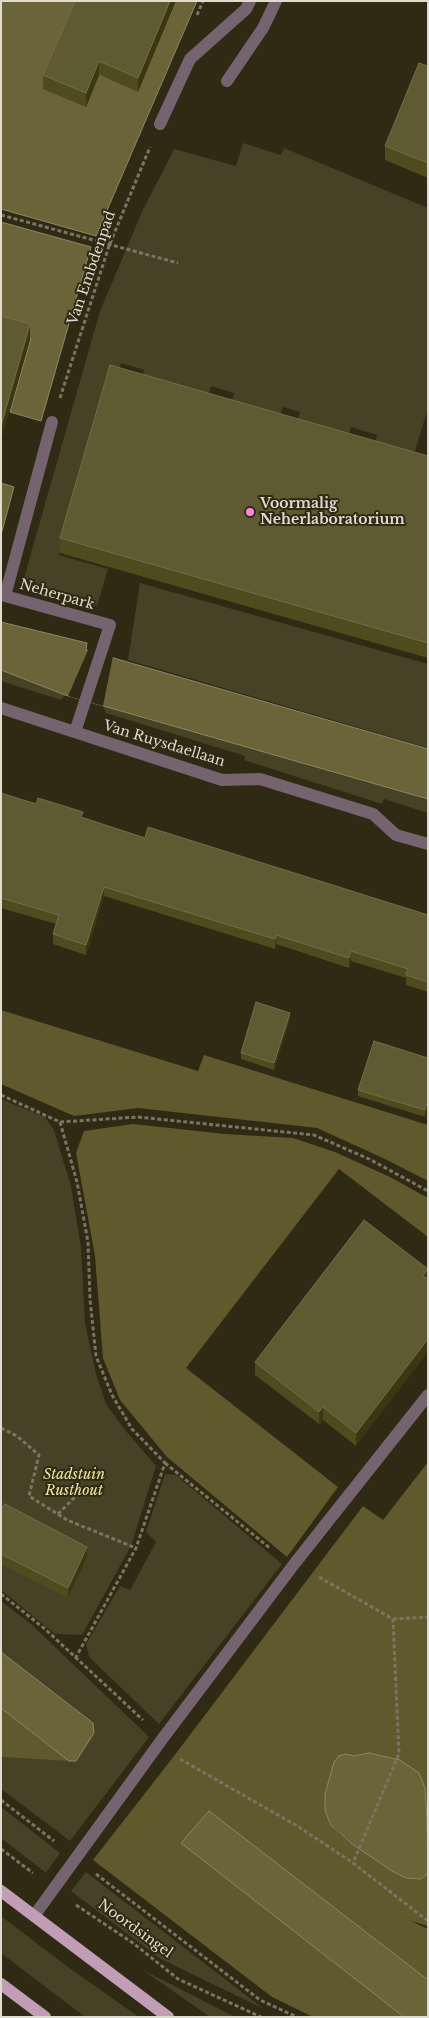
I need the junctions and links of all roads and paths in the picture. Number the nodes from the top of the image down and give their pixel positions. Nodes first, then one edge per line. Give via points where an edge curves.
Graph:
1 (250, 1) edge
2 (276, 1) edge
3 (227, 81) dead end
4 (160, 124) joint
5 (1, 215) edge
6 (109, 246) junction
7 (178, 263) dead end
8 (52, 422) joint
9 (1, 708) edge
10 (74, 732) junction
11 (428, 844) edge
12 (1, 1095) edge
13 (60, 1122) junction
14 (428, 1191) edge
15 (428, 1395) edge
16 (1, 1428) edge
17 (165, 1463) junction
18 (82, 1489) dead end
19 (58, 1514) junction
20 (136, 1548) junction
21 (295, 1563) junction
22 (1, 1594) edge
23 (428, 1617) edge
24 (393, 1619) junction
25 (75, 1659) junction
26 (163, 1738) junction
27 (1, 1800) edge
28 (1, 1849) edge
29 (76, 1859) junction
30 (353, 1862) junction
31 (54, 1889) junction
32 (1, 1891) edge
33 (34, 1916) junction
34 (428, 1921) edge
35 (1, 1984) edge
36 (45, 2017) edge
37 (168, 2017) edge
38 (261, 2017) edge
39 (297, 2017) edge

1 - 4 street via 246,9 190,59
2 - 3 street via 263,28
4 - 6 path, Van Embdenpad
5 - 6 path
6 - 7 path
6 - 8 path, Van Embdenpad
8 - 10 street, Neherpark via 5,596 110,625
9 - 10 street, Van Ruysdaellaan
10 - 11 street, Van Ruysdaellaan via 222,780 260,779 373,814 396,835
12 - 13 path
13 - 14 path via 138,1116 314,1136 369,1159
13 - 17 path via 77,1182 88,1242 96,1356 112,1395 132,1429
15 - 21 street
16 - 19 path via 17,1436 39,1456 29,1496
17 - 20 path
17 - 21 path via 284,1560
18 - 19 path
19 - 20 path
20 - 25 path
21 - 24 path
21 - 26 street
22 - 25 path
23 - 24 path
24 - 30 path via 399,1754
25 - 26 path
26 - 29 street
26 - 30 path via 181,1760 299,1827
27 - 29 path
28 - 31 path, Noordsingel
29 - 31 street
29 - 39 path via 260,2000
30 - 34 path
31 - 33 street
31 - 38 path, Noordsingel via 133,1943 178,1979
32 - 33 main road
33 - 37 main road
35 - 36 main road

